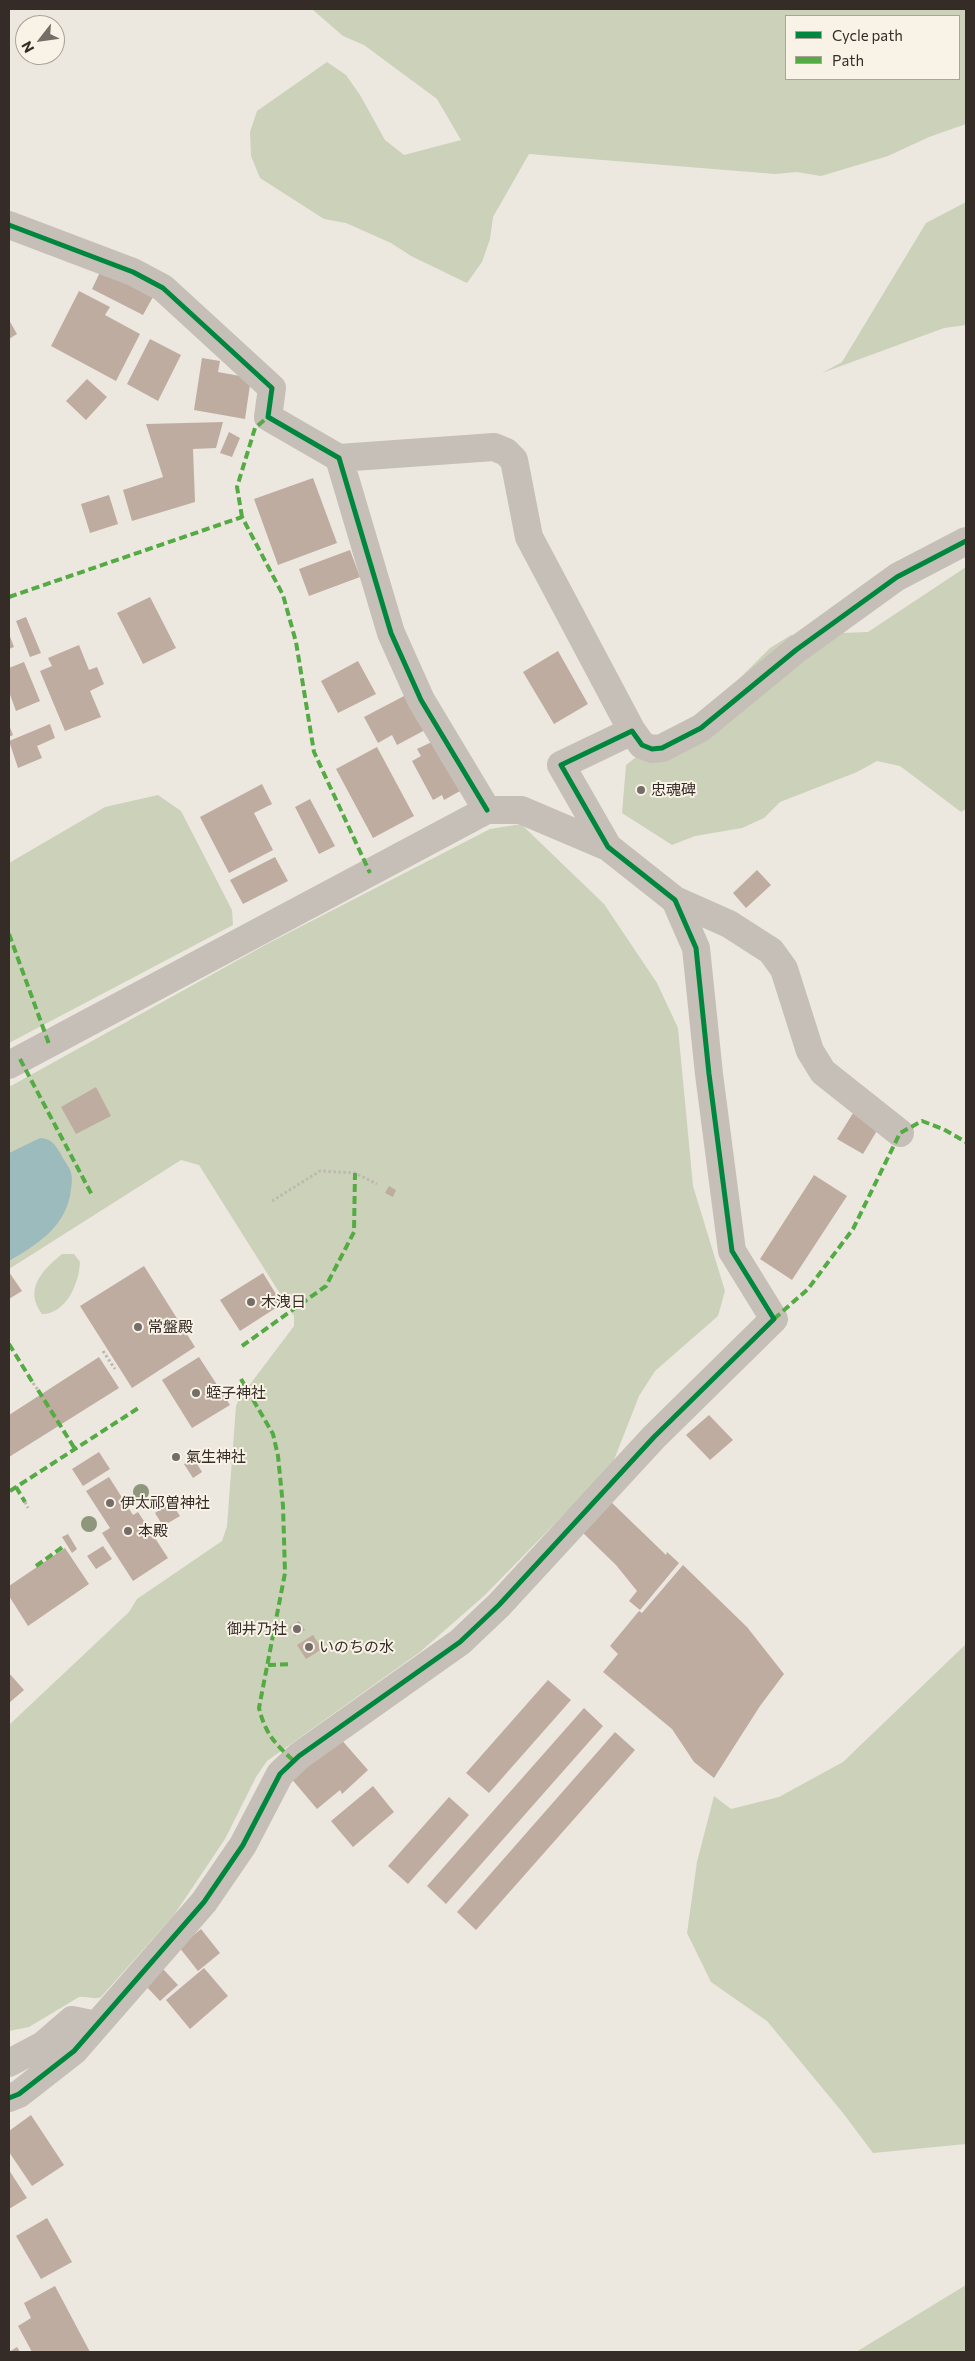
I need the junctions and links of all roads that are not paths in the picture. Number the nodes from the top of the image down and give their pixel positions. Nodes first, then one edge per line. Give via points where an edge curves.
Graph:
1 (9, 225) edge
2 (339, 458) junction
3 (966, 541) edge
4 (632, 731) junction
5 (487, 810) junction
6 (608, 848) junction
7 (676, 900) junction
8 (9, 1065) edge
9 (900, 1133) dead end
10 (96, 2025) junction
11 (9, 2064) edge
12 (9, 2098) edge

1 - 2 street via 133,272 163,288 272,388 268,418
2 - 4 street via 494,447 506,452 514,460 529,537
2 - 5 street via 391,633 421,700
3 - 4 street via 897,577 796,650 701,728 662,748 652,749 642,745
4 - 6 street via 560,765
5 - 6 street via 521,810
5 - 8 street
6 - 7 street
7 - 9 street via 730,924 771,951 784,969 810,1051 823,1072
7 - 10 street via 696,948 708,1074 732,1251 774,1319 654,1437 499,1606 467,1636 298,1756 280,1774 242,1845 204,1902
10 - 11 street via 72,2020 43,2045
10 - 12 street via 74,2051 19,2094

